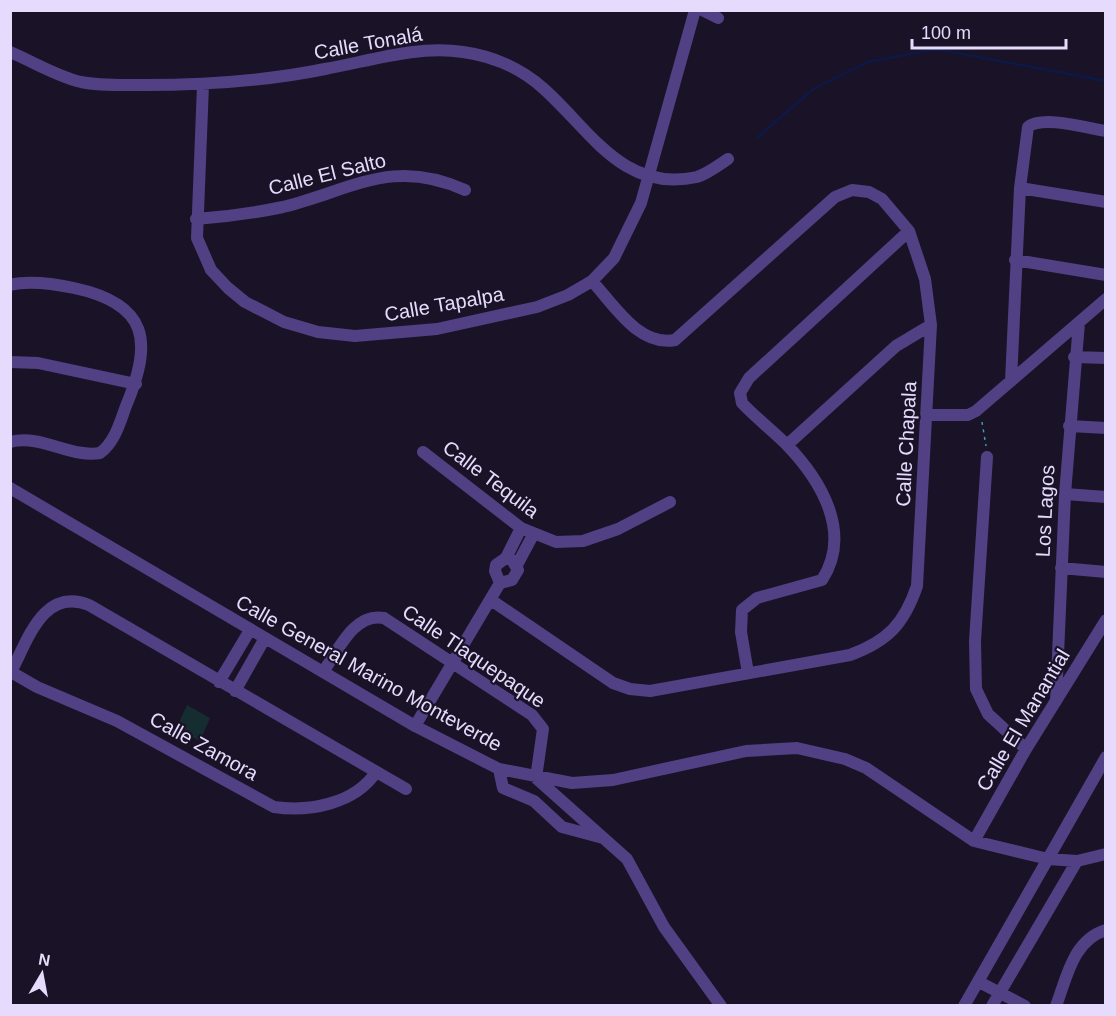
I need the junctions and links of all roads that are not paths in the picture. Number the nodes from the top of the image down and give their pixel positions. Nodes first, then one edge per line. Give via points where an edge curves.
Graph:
1 (695, 10) edge
2 (702, 10) edge
3 (718, 18) dead end
4 (10, 52) edge
5 (202, 85) junction
6 (1106, 131) edge
7 (728, 159) dead end
8 (649, 177) junction
9 (1020, 188) junction
10 (465, 190) dead end
11 (1106, 202) edge
12 (196, 219) junction
13 (909, 231) junction
14 (1015, 260) junction
15 (1106, 275) edge
16 (592, 281) junction
17 (10, 285) edge
18 (1106, 299) edge
19 (1079, 323) junction
20 (931, 325) junction
21 (1074, 357) junction
22 (1106, 358) edge
23 (10, 362) edge
24 (1011, 381) junction
25 (136, 384) junction
26 (928, 415) junction
27 (1069, 426) junction
28 (1106, 428) edge
29 (10, 442) edge
30 (787, 445) junction
31 (423, 452) dead end
32 (987, 457) road end
33 (10, 488) edge
34 (1065, 494) junction
35 (1106, 497) edge
36 (670, 502) dead end
37 (521, 528) junction
38 (533, 535) junction
39 (512, 561) junction
40 (1061, 568) junction
41 (1106, 572) edge
42 (500, 583) junction
43 (491, 600) junction
44 (1106, 620) edge
45 (250, 630) junction
46 (265, 638) junction
47 (454, 662) junction
48 (11, 672) edge
49 (323, 672) junction
50 (748, 673) junction
51 (219, 682) junction
52 (235, 691) junction
53 (1056, 701) junction
54 (415, 726) junction
55 (1026, 749) junction
56 (1106, 757) edge
57 (499, 769) junction
58 (376, 772) junction
59 (536, 778) junction
60 (406, 789) dead end
61 (606, 838) junction
62 (974, 841) junction
63 (1106, 854) edge
64 (1048, 859) junction
65 (1077, 861) junction
66 (1106, 930) edge
67 (979, 982) junction
68 (1000, 993) junction
69 (721, 1005) edge
70 (964, 1005) edge
71 (992, 1005) edge
72 (1025, 1005) edge
73 (1056, 1005) edge

1 - 8 street, Calle Tapalpa
2 - 3 street
4 - 5 street, Calle Tonalá via 82,82
5 - 8 street, Calle Tonalá via 299,75 420,51 483,54 514,68 543,88 604,150 626,168
5 - 12 street, Calle Tapalpa
6 - 9 street via 1040,121 1028,127
7 - 8 street, Calle Tonalá via 698,177
8 - 16 street, Calle Tapalpa via 632,226 614,258
9 - 11 street
9 - 14 street
10 - 12 street, Calle El Salto via 415,175 387,176 285,206
12 - 16 street, Calle Tapalpa via 197,238 211,270 228,288 284,322 318,332 355,336 437,329 537,307
13 - 16 street, Calle Chapala via 882,199 869,192 852,190 835,197 684,333 666,342 651,340 641,333
13 - 20 street, Calle Chapala via 926,279
13 - 30 street via 749,378 740,393 742,403
14 - 15 street
14 - 24 street
17 - 25 street via 70,287 124,307 141,336
18 - 19 street
19 - 21 street, Los Lagos
19 - 24 street
20 - 26 street, Calle Chapala
20 - 30 street via 896,346
21 - 22 street
21 - 27 street, Los Lagos
23 - 25 street via 38,363
24 - 26 street via 968,415
25 - 29 street via 112,440 100,453 25,438
26 - 50 street, Calle Chapala via 917,586 899,624 882,641 850,655
27 - 28 street
27 - 34 street, Los Lagos
30 - 50 street via 832,510 832,556 822,580 757,598 742,610 741,632
31 - 37 street, Calle Tequila
32 - 55 street via 975,641 976,689 988,714
33 - 45 street, Calle General Marino Monteverde
34 - 35 street
34 - 40 street, Los Lagos
36 - 38 street, Calle Tequila via 618,529 583,541 555,542
37 - 38 street, Calle Tequila
37 - 39 street
38 - 39 street
39 - 42 street via 516,575 507,583
39 - 42 street via 496,564
40 - 41 street
40 - 53 street, Los Lagos
42 - 43 street
43 - 47 street
43 - 50 street, Calle Chapala via 613,683 630,689 666,690
44 - 53 street, Calle El Manantial
45 - 46 street, Calle General Marino Monteverde
45 - 51 street
46 - 49 street, Calle General Marino Monteverde
46 - 52 street
47 - 49 street, Calle Tlaquepaque via 384,618 374,616 354,627
47 - 54 street
47 - 59 street, Calle Tlaquepaque via 539,722 543,739
48 - 51 street, Calle Zamora via 43,615 63,600 76,600
48 - 58 street, Calle Zamora via 117,721 274,807 300,810 339,800 366,787
49 - 54 street, Calle General Marino Monteverde
51 - 52 street, Calle Zamora
52 - 58 street, Calle Zamora
53 - 55 street, Calle El Manantial
54 - 57 street, Calle General Marino Monteverde
55 - 62 street, Calle El Manantial
56 - 64 street
57 - 59 street, Calle General Marino Monteverde
57 - 61 street via 503,788 540,805 562,827
58 - 60 street, Calle Zamora
59 - 61 street
59 - 62 street, Calle General Marino Monteverde via 572,783 614,780 746,751 797,748 866,768
61 - 69 street via 627,860 664,927
62 - 64 street, Calle General Marino Monteverde
63 - 65 street, Calle General Marino Monteverde
64 - 65 street, Calle General Marino Monteverde
64 - 67 street
65 - 68 street
66 - 73 street via 1088,938 1078,950
67 - 68 street
67 - 70 street
68 - 71 street
68 - 72 street

